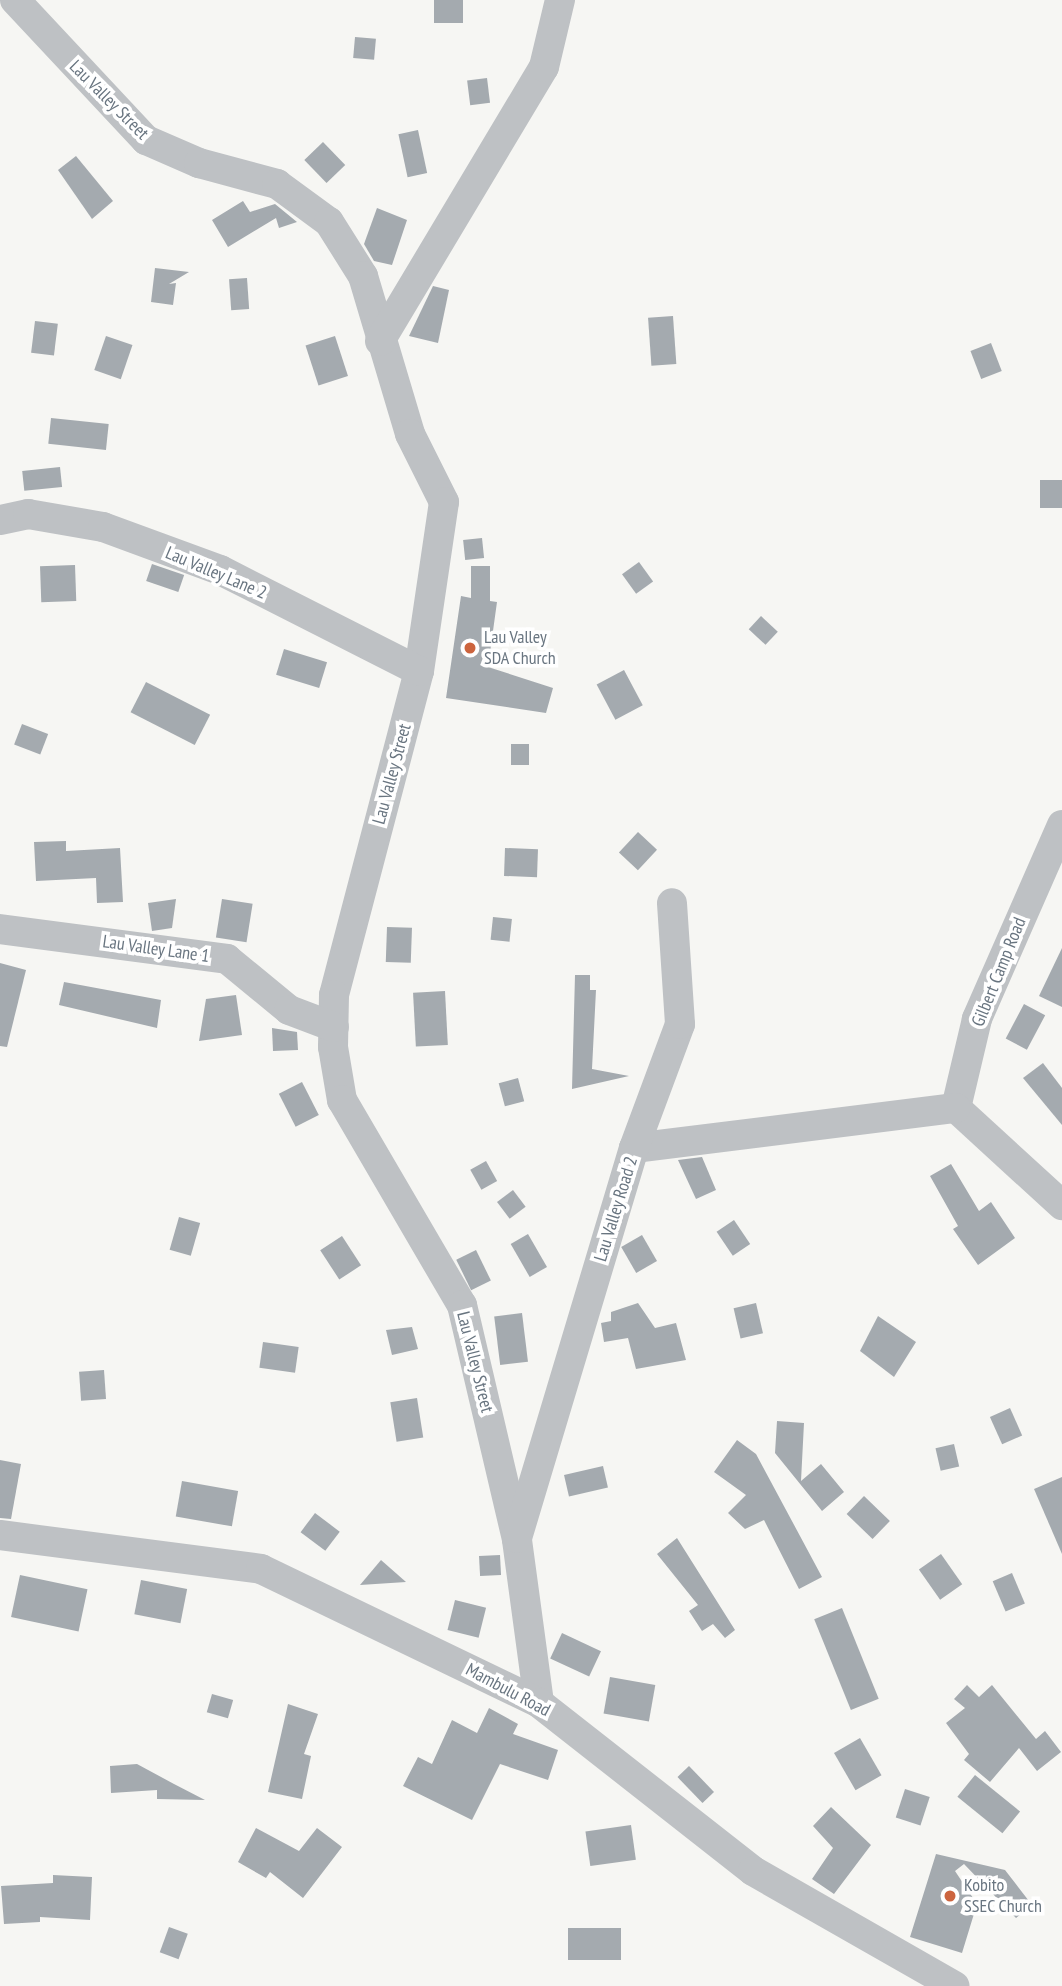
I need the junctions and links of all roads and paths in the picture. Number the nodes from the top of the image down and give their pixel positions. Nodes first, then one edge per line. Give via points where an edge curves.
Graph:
1 (15, 0) edge
2 (560, 0) edge
3 (380, 341) junction
4 (0, 520) edge
5 (419, 671) junction
6 (1062, 825) edge
7 (672, 903) dead end
8 (0, 929) edge
9 (334, 1027) junction
10 (956, 1108) junction
11 (634, 1148) junction
12 (1062, 1205) edge
13 (0, 1535) edge
14 (517, 1540) junction
15 (539, 1703) junction
16 (955, 1986) edge

1 - 3 street, Lau Valley Street via 146,140 199,163 277,184 329,222 363,276
2 - 3 street via 544,67
3 - 5 street, Lau Valley Street via 410,434 444,502
4 - 5 street, Lau Valley Lane 2 via 28,514 103,527 220,570
5 - 9 street, Lau Valley Street via 334,995
6 - 10 street, Gilbert Camp Road via 977,1019
7 - 11 street via 680,1024
8 - 9 street, Lau Valley Lane 1 via 228,959 289,1010
9 - 14 street, Lau Valley Street via 342,1100 462,1305
10 - 11 street, Lau Valley Road 2
10 - 12 street
11 - 14 street, Lau Valley Road 2
13 - 15 street, Mambulu Road via 261,1569
14 - 15 street, Lau Valley Street
15 - 16 street, Mambulu Road via 754,1871

